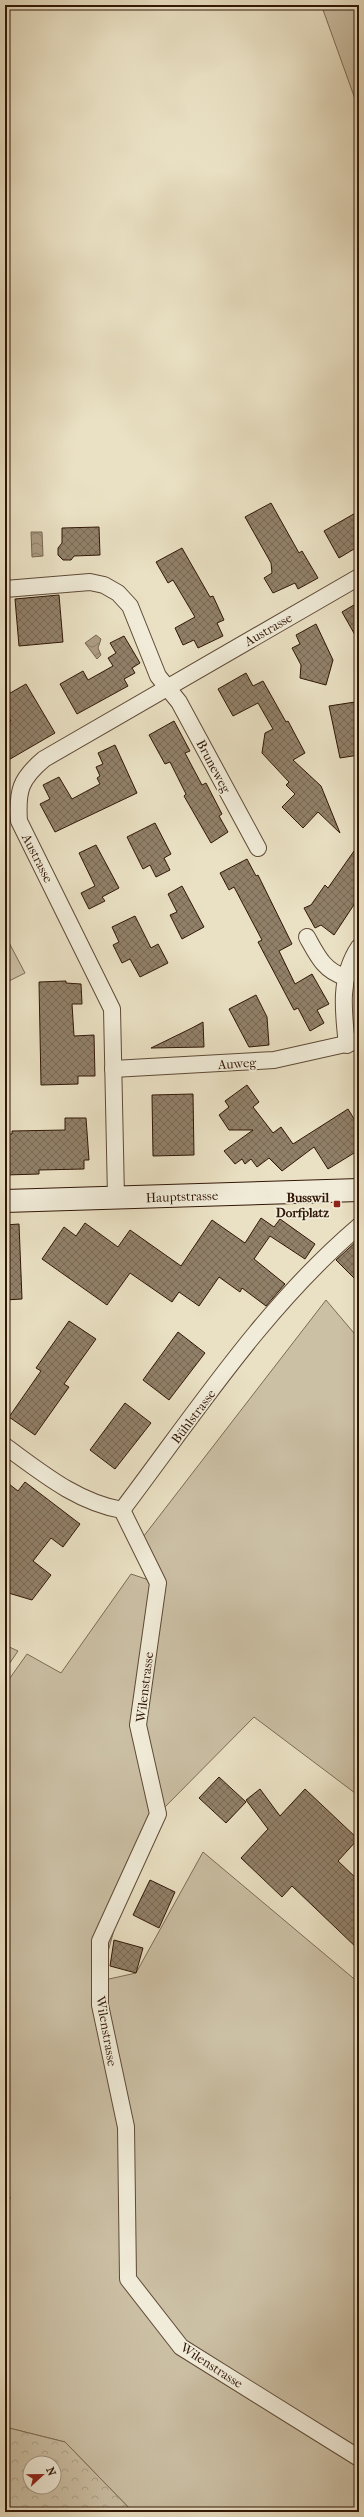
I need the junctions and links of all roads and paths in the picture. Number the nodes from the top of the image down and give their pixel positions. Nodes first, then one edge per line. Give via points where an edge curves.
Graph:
1 (359, 577) edge
2 (5, 589) edge
3 (167, 686) junction
4 (258, 848) dead end
5 (307, 937) dead end
6 (359, 946) edge
7 (345, 977) junction
8 (353, 1043) edge
9 (113, 1069) junction
10 (359, 1190) edge
11 (116, 1198) junction
12 (5, 1201) edge
13 (359, 1226) edge
14 (5, 1446) edge
15 (122, 1510) junction
16 (359, 2458) edge

1 - 3 street, Austrasse
2 - 3 street, Bruneweg via 78,581 104,585 118,593 130,606 158,676
3 - 4 street, Bruneweg via 179,702
3 - 9 street, Austrasse via 44,759 30,771 20,785 19,821 108,997 113,1020
5 - 7 street via 323,965 334,974
6 - 7 street
7 - 8 street via 344,1000
8 - 9 street, Auweg via 274,1060
9 - 11 street, Austrasse
10 - 11 street, Hauptstrasse
11 - 12 street, Hauptstrasse
13 - 15 street, Bühlstrasse via 292,1292 257,1332
14 - 15 street via 47,1477 84,1499
15 - 16 street, Wilenstrasse via 158,1583 138,1724 158,1814 100,1941 100,2005 126,2127 128,2279 180,2347

